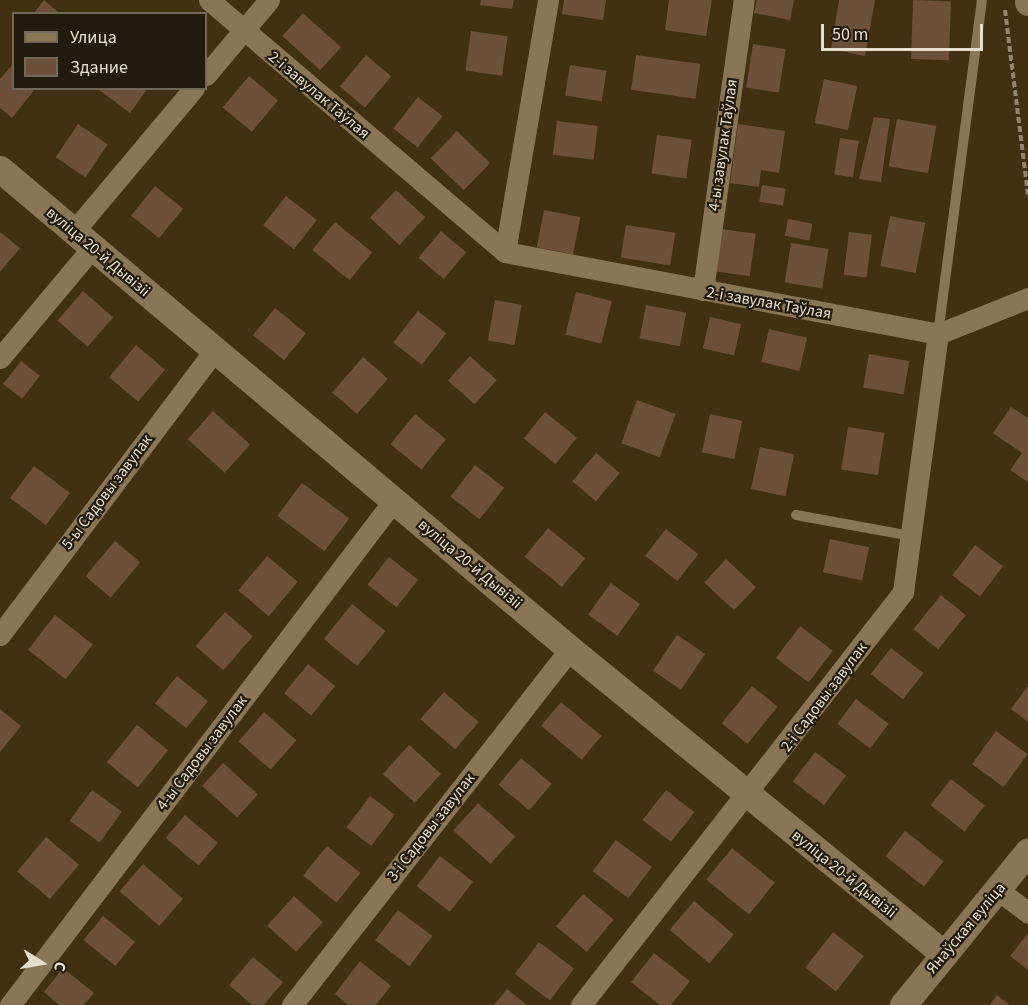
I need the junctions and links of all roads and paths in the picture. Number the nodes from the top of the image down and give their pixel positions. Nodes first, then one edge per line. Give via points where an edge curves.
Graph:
1 (208, 0) edge
2 (270, 0) edge
3 (548, 0) edge
4 (744, 0) edge
5 (982, 0) edge
6 (1004, 0) edge
7 (243, 30) junction
8 (207, 74) edge
9 (193, 90) edge
10 (0, 169) edge
11 (1028, 195) edge
12 (83, 239) junction
13 (505, 252) junction
14 (702, 290) junction
15 (1028, 298) edge
16 (938, 334) junction
17 (215, 350) junction
18 (0, 358) edge
19 (394, 500) junction
20 (796, 515) dead end
21 (912, 537) junction
22 (0, 635) edge
23 (570, 649) junction
24 (748, 796) junction
25 (1028, 851) edge
26 (998, 890) junction
27 (1028, 913) edge
28 (944, 954) junction
29 (9, 1005) edge
30 (292, 1005) edge
31 (581, 1005) edge
32 (903, 1005) edge

1 - 7 street, 2-і завулак Таўлая
2 - 7 street
3 - 13 street
4 - 14 street, 4-ы завулак Таўлая
5 - 16 lane
6 - 11 path
7 - 8 street
7 - 13 street, 2-і завулак Таўлая
9 - 12 street
10 - 12 street, вуліца 20-й Дывізіі
12 - 17 street, вуліца 20-й Дывізіі
12 - 18 street
13 - 14 street, 2-і завулак Таўлая
14 - 16 street, 2-і завулак Таўлая
15 - 16 street
16 - 21 street, 2-і Садовы завулак
17 - 19 street, вуліца 20-й Дывізіі
17 - 22 street, 5-ы Садовы завулак
19 - 23 street, вуліца 20-й Дывізіі
19 - 29 street, 4-ы Садовы завулак
20 - 21 lane
21 - 24 street, 2-і Садовы завулак via 903,592
23 - 24 street, вуліца 20-й Дывізіі
23 - 30 street, 3-і Садовы завулак
24 - 28 street, вуліца 20-й Дывізіі
24 - 31 street, 2-і Садовы завулак
25 - 26 street, Янаўская вуліца
26 - 27 street
26 - 28 street, Янаўская вуліца
28 - 32 street, Янаўская вуліца

